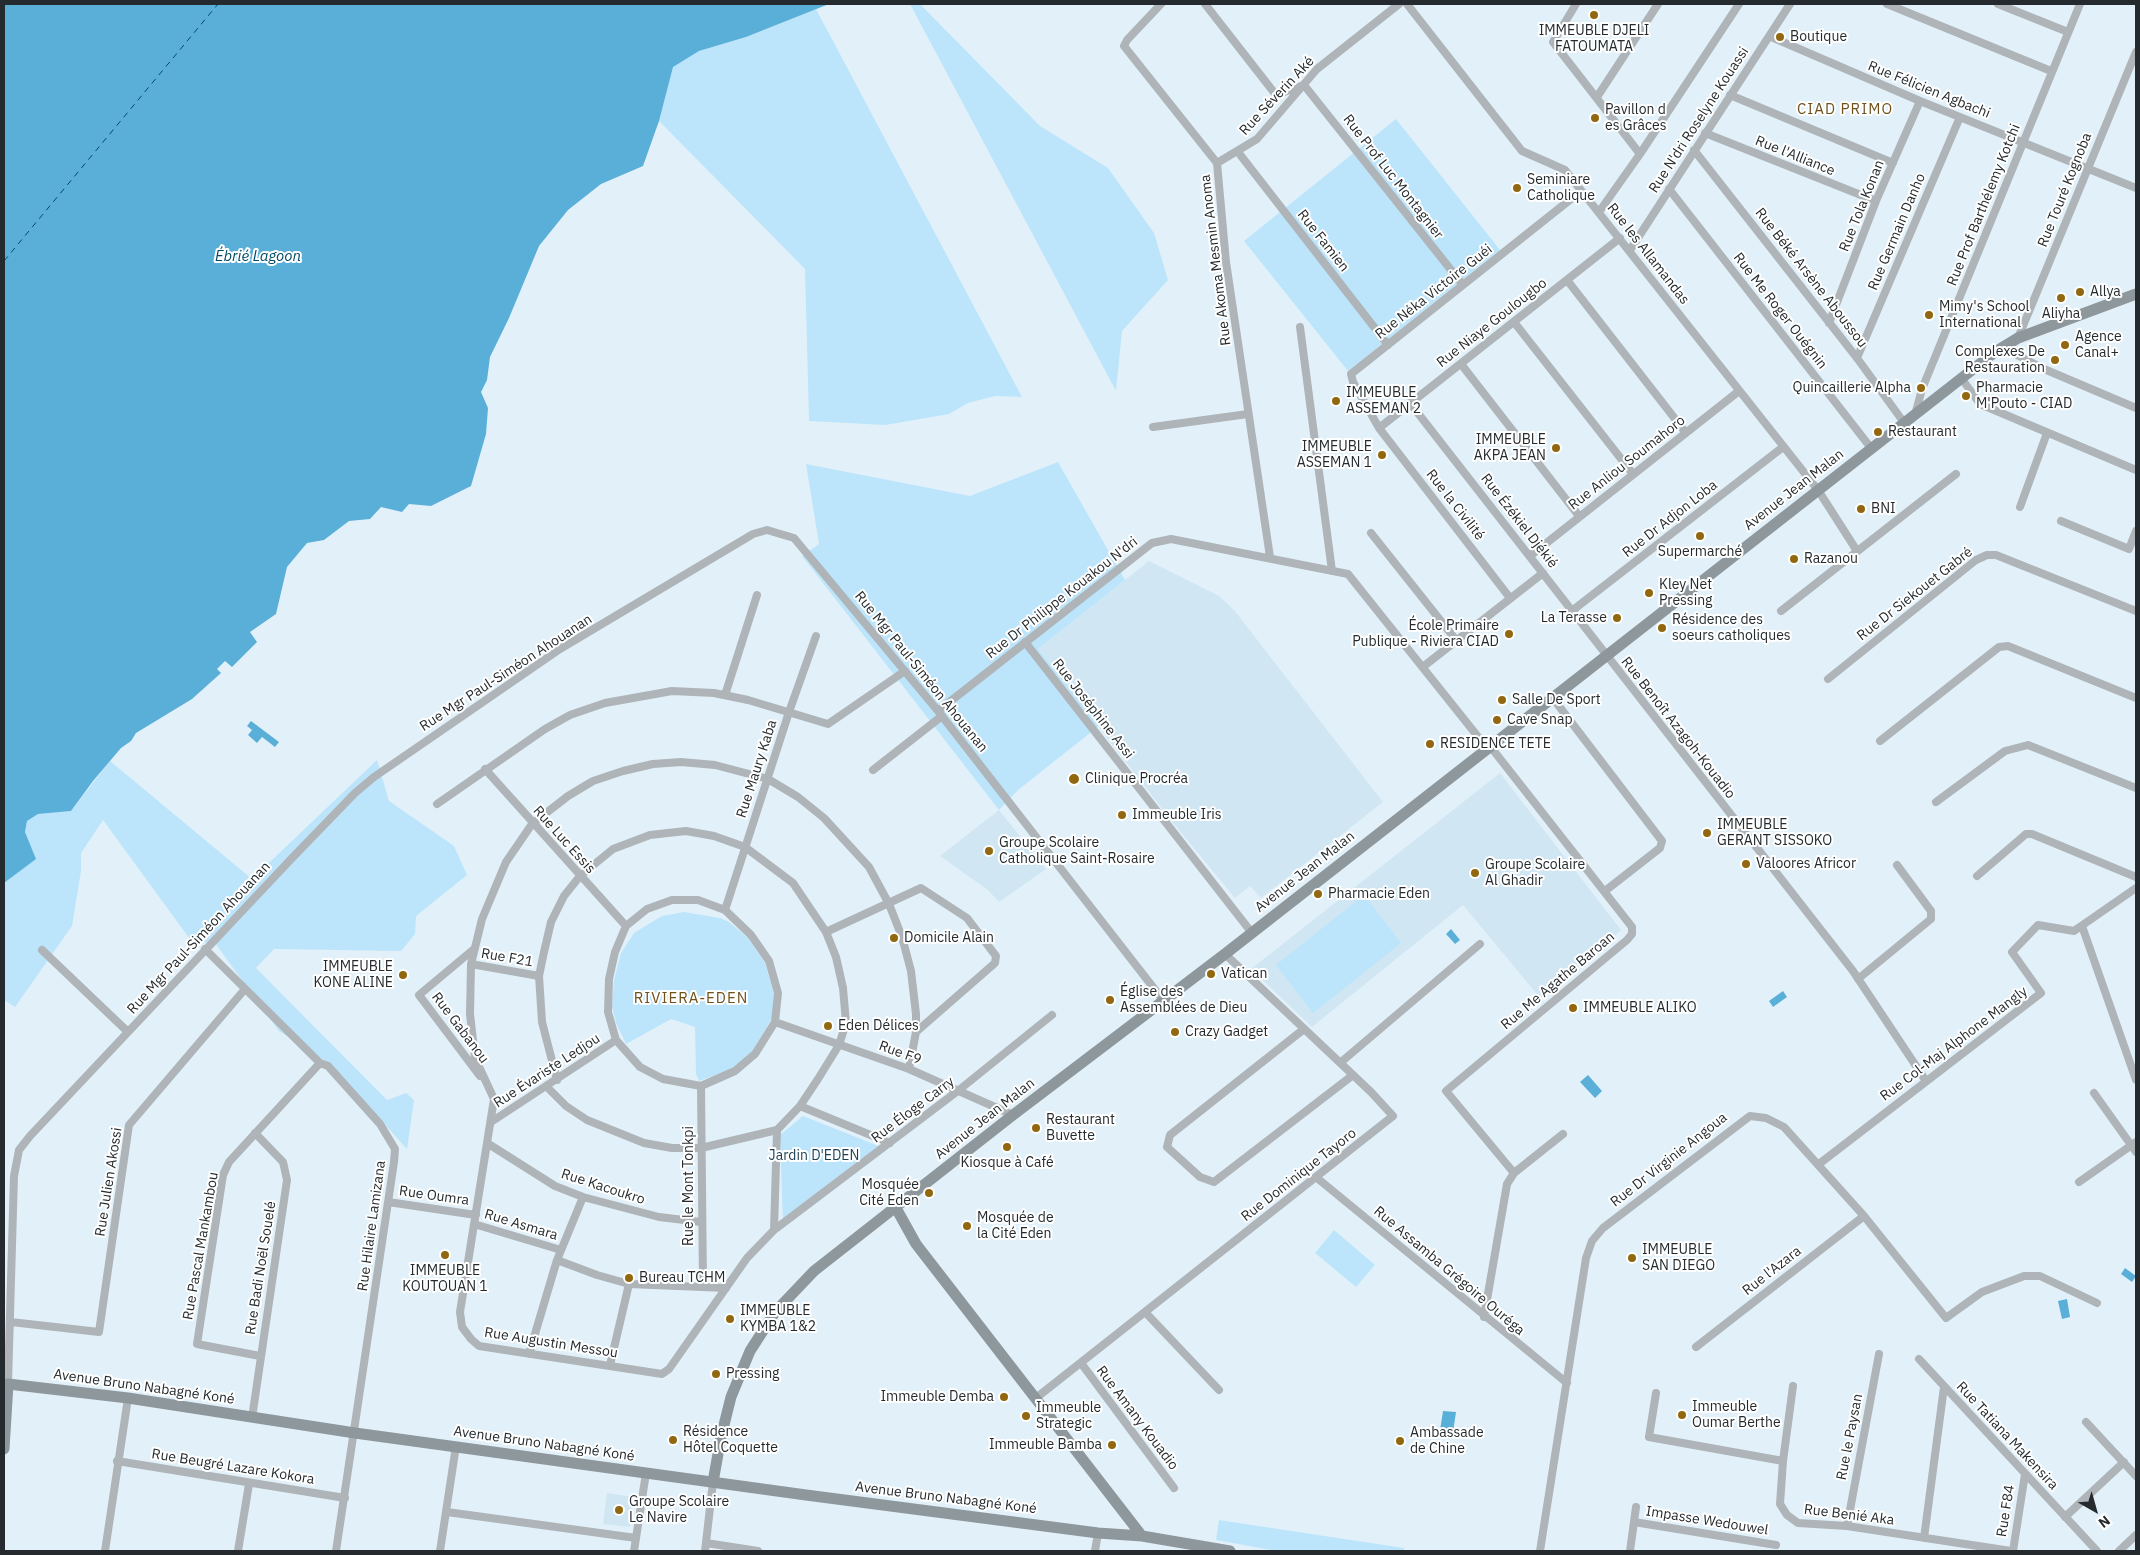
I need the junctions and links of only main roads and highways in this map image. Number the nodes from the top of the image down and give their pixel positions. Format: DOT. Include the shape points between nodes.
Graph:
graph roads {
  1 [pos="2136,294"];
  2 [pos="896,1208"];
  3 [pos="4,1449"];
  4 [pos="713,1482"];
  5 [pos="1142,1536"];
  6 [pos="1230,1551"];
  1 -- 2 [label="main road, Avenue Jean Malan" via="2002,347"];
  2 -- 4 [label="main road, Avenue Jean Malan" via="814,1271 761,1330 731,1397"];
  2 -- 5 [label="main road" via="916,1244"];
  3 -- 4 [label="main road, Avenue Bruno Nabagné Koné" via="8,1384 128,1398"];
  4 -- 5 [label="main road, Avenue Bruno Nabagné Koné" via="1098,1533"];
  5 -- 6 [label="main road"];
}
